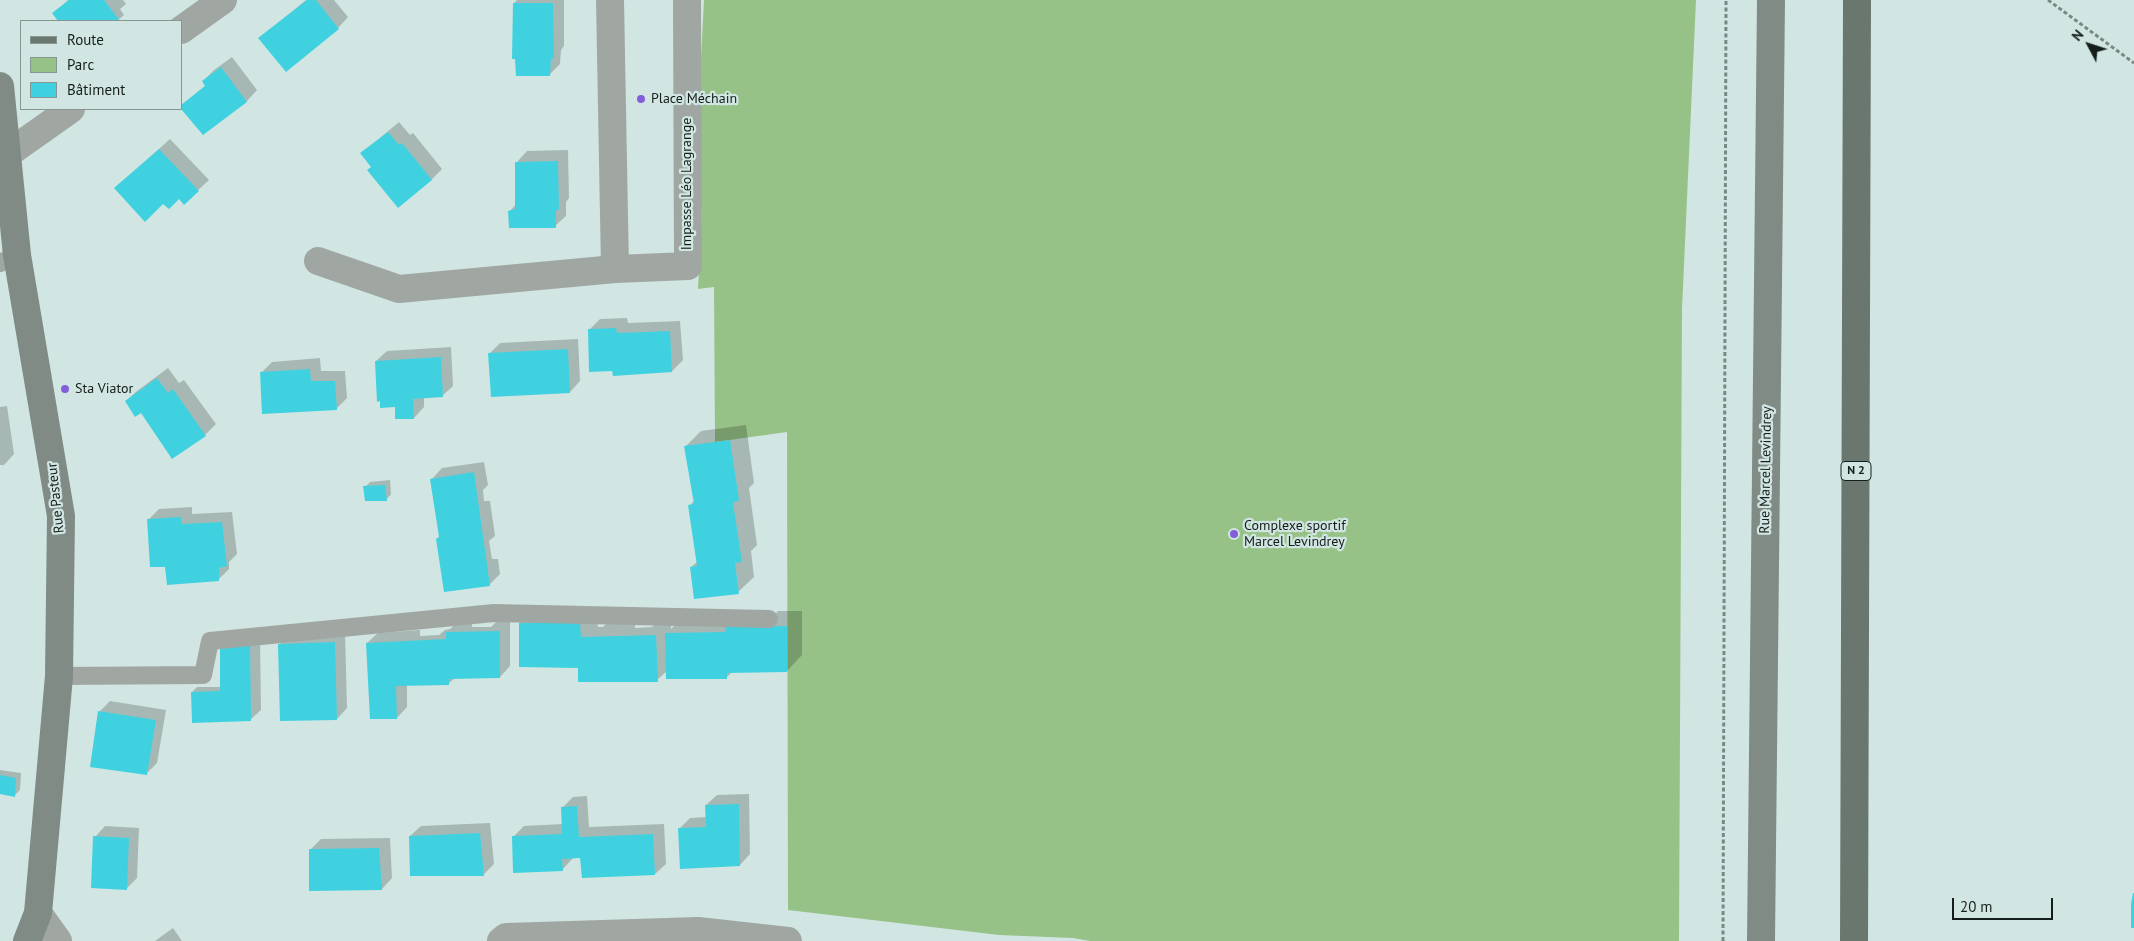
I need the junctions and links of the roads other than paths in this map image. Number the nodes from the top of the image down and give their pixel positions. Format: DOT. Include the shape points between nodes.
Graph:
graph roads {
  1 [pos="223,0"];
  2 [pos="610,0"];
  3 [pos="687,0"];
  4 [pos="1771,0"];
  5 [pos="1857,0"];
  6 [pos="182,29"];
  7 [pos="0,86"];
  8 [pos="70,110"];
  9 [pos="6,155"];
  10 [pos="9,259"];
  11 [pos="318,261"];
  12 [pos="615,269"];
  13 [pos="768,619"];
  14 [pos="59,676"];
  15 [pos="38,913"];
  16 [pos="27,941"];
  17 [pos="58,941"];
  18 [pos="501,941"];
  19 [pos="788,941"];
  20 [pos="1761,941"];
  21 [pos="1854,941"];
  1 -- 6 [label="street"];
  2 -- 12 [label="street"];
  3 -- 12 [label="street, Impasse Léo Lagrange" via="688,266"];
  4 -- 20 [label="street, Rue Marcel Levindrey"];
  5 -- 21 [label="main road, N 2"];
  7 -- 9 [label="street, Rue Pasteur"];
  8 -- 9 [label="street"];
  9 -- 10 [label="street, Rue Pasteur"];
  10 -- 14 [label="street, Rue Pasteur" via="61,516"];
  11 -- 12 [label="street, Impasse Léo Lagrange" via="398,289"];
  13 -- 14 [label="lane" via="494,614 210,641 203,675"];
  14 -- 15 [label="street, Rue Pasteur"];
  15 -- 16 [label="street, Rue Pasteur"];
  15 -- 17 [label="street"];
  18 -- 19 [label="street" via="506,937 698,931"];
}
